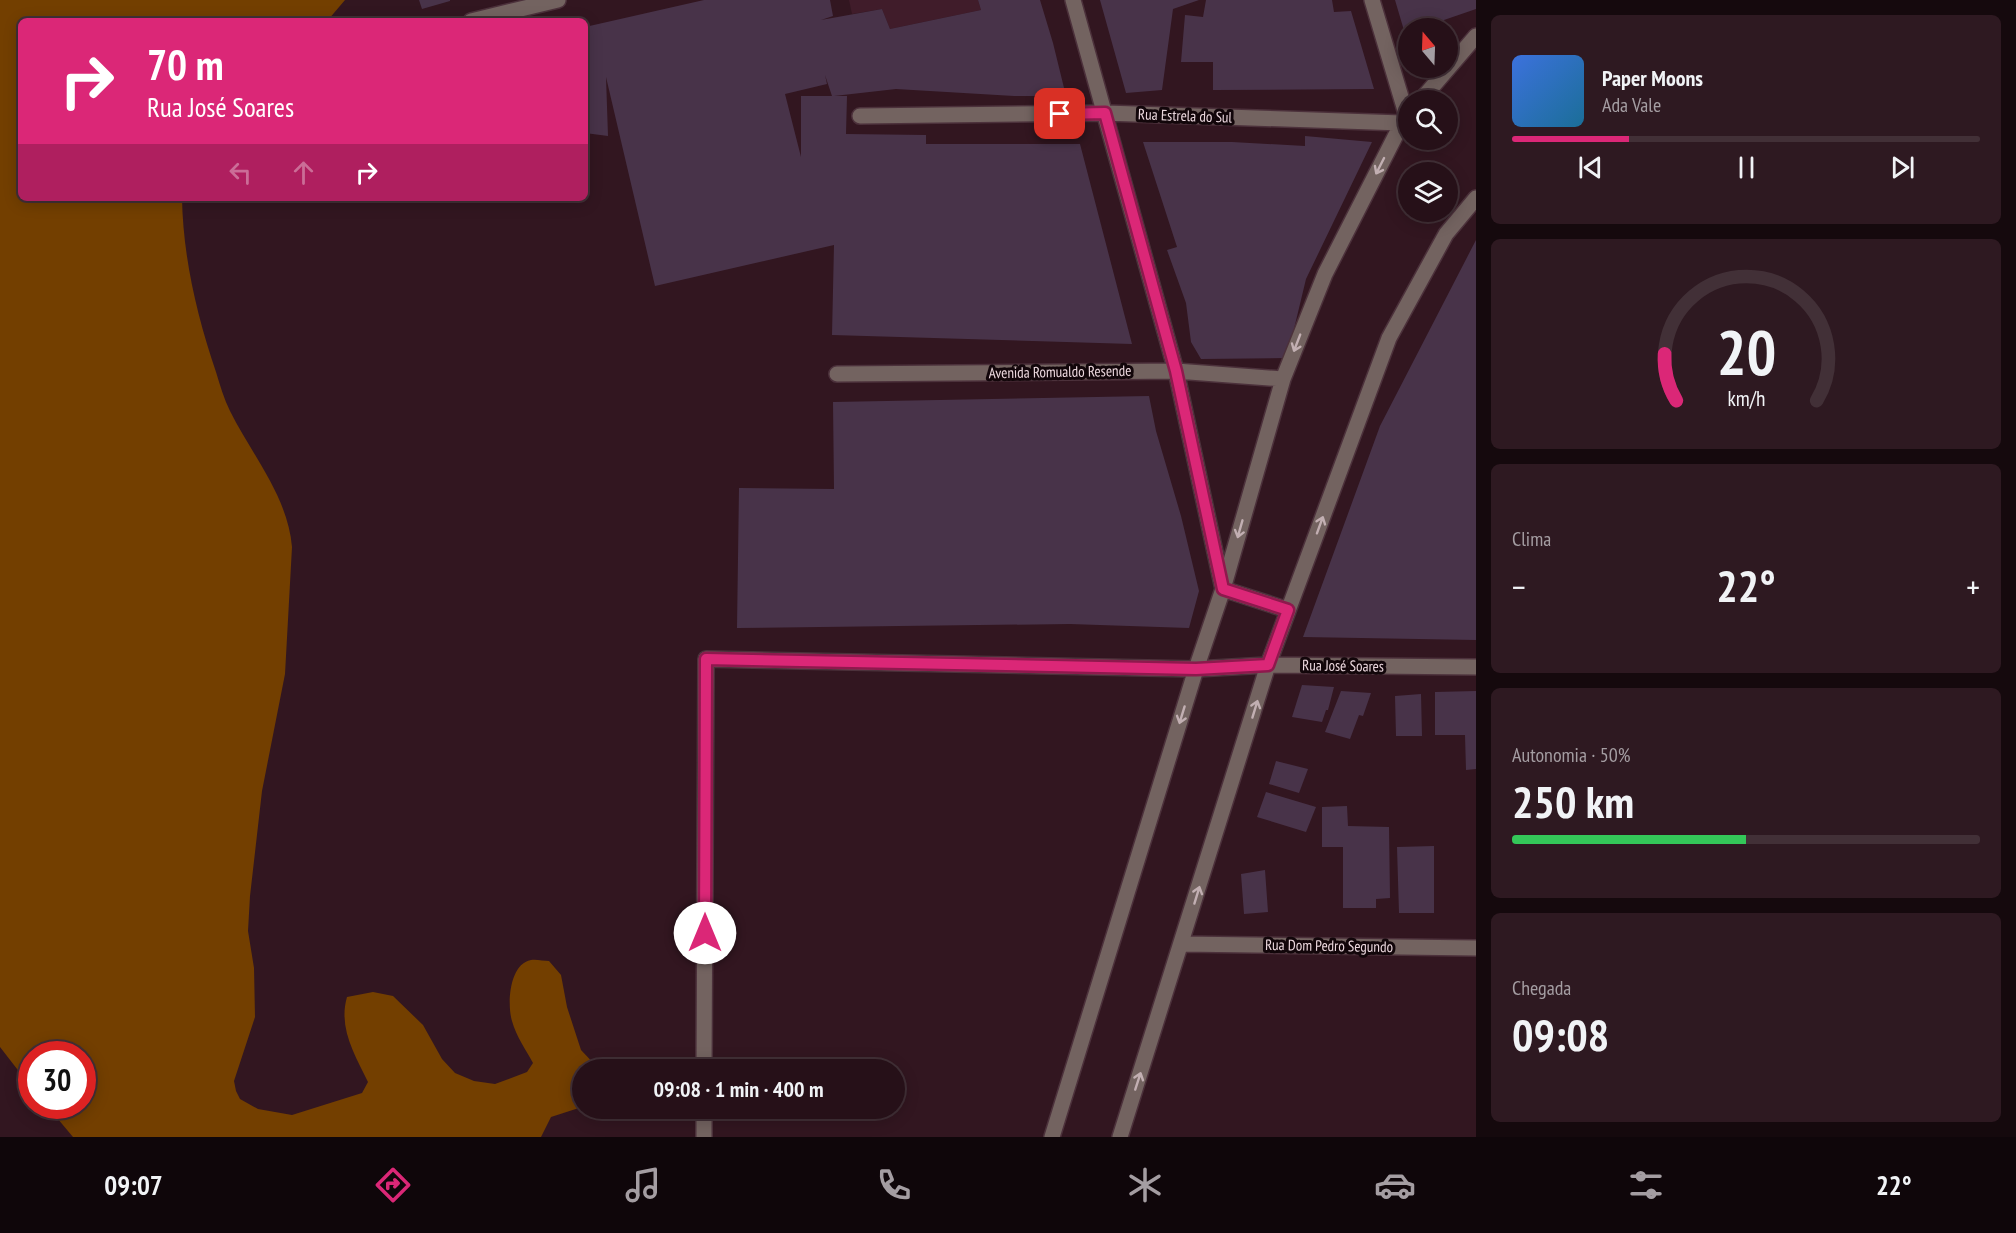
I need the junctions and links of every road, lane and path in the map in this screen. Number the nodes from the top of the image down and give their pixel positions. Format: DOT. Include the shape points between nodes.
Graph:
graph roads {
  1 [pos="558,0"];
  2 [pos="1073,0"];
  3 [pos="1372,0"];
  4 [pos="483,18"];
  5 [pos="1476,36"];
  6 [pos="1430,90"];
  7 [pos="1398,91"];
  8 [pos="1105,113"];
  9 [pos="860,116"];
  10 [pos="1398,119"];
  11 [pos="1398,134"];
  12 [pos="1476,198"];
  13 [pos="1176,371"];
  14 [pos="837,374"];
  15 [pos="1283,379"];
  16 [pos="1223,589"];
  17 [pos="1288,610"];
  18 [pos="1268,665"];
  19 [pos="1476,667"];
  20 [pos="1196,669"];
  21 [pos="1182,944"];
  22 [pos="1476,948"];
  23 [pos="704,1059"];
  24 [pos="704,1119"];
  25 [pos="704,1137"];
  26 [pos="1052,1137"];
  27 [pos="1120,1137"];
  1 -- 4 [label="street"];
  2 -- 8 [label="street"];
  3 -- 7 [label="street"];
  5 -- 6 [label="street"];
  8 -- 9 [label="street, Rua Estrela do Sul"];
  8 -- 10 [label="street, Rua Estrela do Sul"];
  8 -- 13 [label="street"];
  11 -- 15 [label="street, one-way" via="1324,274"];
  17 -- 12 [label="street, one-way" via="1389,338 1446,234"];
  13 -- 14 [label="street, Avenida Romualdo Resende"];
  13 -- 15 [label="street, Avenida Romualdo Resende"];
  13 -- 16 [label="street"];
  15 -- 16 [label="street, one-way"];
  16 -- 17 [label="street"];
  16 -- 20 [label="street"];
  17 -- 18 [label="street"];
  18 -- 19 [label="street, Rua José Soares"];
  18 -- 20 [label="street, Rua José Soares"];
  21 -- 18 [label="street, one-way"];
  20 -- 23 [label="street, Rua José Soares" via="706,659"];
  20 -- 26 [label="street, one-way"];
  21 -- 22 [label="street, Rua Dom Pedro Segundo"];
  27 -- 21 [label="street, one-way"];
  24 -- 25 [label="street"];
}
